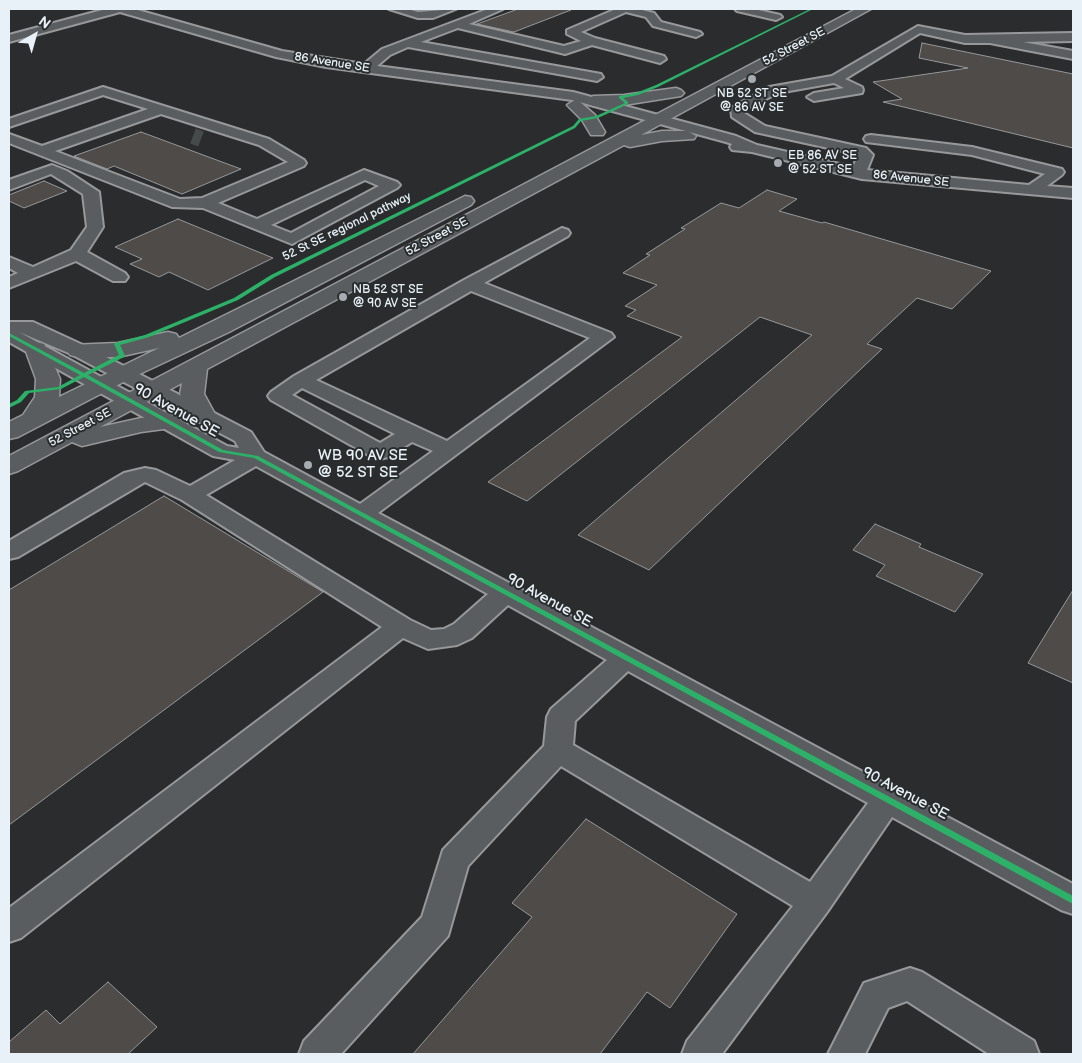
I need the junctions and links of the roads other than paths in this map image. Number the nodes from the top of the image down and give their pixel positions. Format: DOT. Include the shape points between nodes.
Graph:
graph roads {
  1 [pos="117,9"];
  2 [pos="123,9"];
  3 [pos="395,9"];
  4 [pos="450,9"];
  5 [pos="497,9"];
  6 [pos="626,9"];
  7 [pos="741,9"];
  8 [pos="865,9"];
  9 [pos="822,14"];
  10 [pos="776,17"];
  11 [pos="456,24"];
  12 [pos="696,34"];
  13 [pos="1073,37"];
  14 [pos="9,39"];
  15 [pos="990,39"];
  16 [pos="591,41"];
  17 [pos="407,43"];
  18 [pos="1073,55"];
  19 [pos="660,59"];
  20 [pos="366,68"];
  21 [pos="597,77"];
  22 [pos="836,79"];
  23 [pos="684,93"];
  24 [pos="545,94"];
  25 [pos="593,101"];
  26 [pos="783,101"];
  27 [pos="575,106"];
  28 [pos="162,109"];
  29 [pos="196,119"];
  30 [pos="642,119"];
  31 [pos="9,123"];
  32 [pos="181,131"];
  33 [pos="707,132"];
  34 [pos="688,136"];
  35 [pos="9,138"];
  36 [pos="871,139"];
  37 [pos="210,140"];
  38 [pos="600,140"];
  39 [pos="264,142"];
  40 [pos="752,148"];
  41 [pos="43,150"];
  42 [pos="1073,162"];
  43 [pos="52,169"];
  44 [pos="9,170"];
  45 [pos="1058,172"];
  46 [pos="858,173"];
  47 [pos="9,185"];
  48 [pos="1032,190"];
  49 [pos="1073,193"];
  50 [pos="205,204"];
  51 [pos="257,225"];
  52 [pos="562,233"];
  53 [pos="77,254"];
  54 [pos="9,262"];
  55 [pos="32,273"];
  56 [pos="120,277"];
  57 [pos="9,283"];
  58 [pos="470,284"];
  59 [pos="9,325"];
  60 [pos="221,327"];
  61 [pos="9,334"];
  62 [pos="36,349"];
  63 [pos="78,350"];
  64 [pos="196,366"];
  65 [pos="113,378"];
  66 [pos="301,380"];
  67 [pos="142,395"];
  68 [pos="204,416"];
  69 [pos="32,420"];
  70 [pos="170,422"];
  71 [pos="9,432"];
  72 [pos="411,434"];
  73 [pos="448,450"];
  74 [pos="37,451"];
  75 [pos="256,457"];
  76 [pos="9,466"];
  77 [pos="190,495"];
  78 [pos="361,514"];
  79 [pos="9,551"];
  80 [pos="506,592"];
  81 [pos="401,626"];
  82 [pos="626,658"];
  83 [pos="558,750"];
  84 [pos="888,799"];
  85 [pos="1073,900"];
  86 [pos="815,902"];
  87 [pos="9,927"];
  88 [pos="317,1054"];
  89 [pos="700,1054"];
  90 [pos="846,1054"];
  91 [pos="1021,1054"];
  1 -- 14 [label="street"];
  2 -- 20 [label="street, 86 Avenue SE" via="280,54"];
  3 -- 4 [label="street" via="433,15"];
  5 -- 11 [label="street"];
  6 -- 12 [label="street" via="650,15 657,24"];
  6 -- 16 [label="street" via="571,32"];
  7 -- 10 [label="street"];
  8 -- 23 [label="main road, 52 Street SE"];
  9 -- 23 [label="main road, 52 Street SE"];
  11 -- 16 [label="street" via="565,50"];
  11 -- 17 [label="street"];
  13 -- 15 [label="street"];
  15 -- 18 [label="street"];
  15 -- 22 [label="street" via="965,39 918,29"];
  16 -- 19 [label="street"];
  17 -- 20 [label="street" via="386,52"];
  17 -- 21 [label="street"];
  20 -- 24 [label="street, 86 Avenue SE"];
  22 -- 26 [label="street" via="857,90"];
  22 -- 46 [label="street" via="774,90 738,108 737,114 760,128 861,151 866,156"];
  23 -- 25 [label="main road"];
  23 -- 30 [label="main road, 52 Street SE"];
  23 -- 30 [label="main road, 52 Street SE"];
  23 -- 33 [label="main road" via="691,119"];
  24 -- 25 [label="street, 86 Avenue SE"];
  24 -- 27 [label="street, 86 Avenue SE"];
  25 -- 30 [label="street, 86 Avenue SE"];
  27 -- 30 [label="street, 86 Avenue SE"];
  27 -- 38 [label="main road" via="589,118"];
  28 -- 29 [label="street"];
  28 -- 31 [label="street" via="103,91"];
  28 -- 41 [label="street"];
  29 -- 32 [label="street"];
  29 -- 39 [label="street"];
  30 -- 33 [label="street, 86 Avenue SE"];
  30 -- 34 [label="street, 86 Avenue SE"];
  30 -- 38 [label="main road, 52 Street SE"];
  30 -- 38 [label="main road, 52 Street SE"];
  33 -- 40 [label="street, 86 Avenue SE"];
  34 -- 38 [label="main road"];
  34 -- 40 [label="street, 86 Avenue SE"];
  35 -- 41 [label="street"];
  36 -- 45 [label="street" via="972,151"];
  37 -- 39 [label="street"];
  38 -- 60 [label="main road, 52 Street SE"];
  38 -- 64 [label="main road, 52 Street SE"];
  39 -- 50 [label="street" via="300,163"];
  40 -- 46 [label="street, 86 Avenue SE"];
  41 -- 50 [label="street" via="178,204"];
  42 -- 45 [label="street"];
  43 -- 44 [label="street" via="42,166"];
  43 -- 47 [label="street"];
  43 -- 53 [label="street" via="91,192 95,227"];
  45 -- 48 [label="street"];
  46 -- 48 [label="street, 86 Avenue SE"];
  48 -- 49 [label="street, 86 Avenue SE"];
  50 -- 51 [label="street"];
  51 -- 51 [label="street" via="292,239 392,185 364,175"];
  52 -- 58 [label="street"];
  53 -- 55 [label="street"];
  53 -- 56 [label="street"];
  54 -- 55 [label="street"];
  55 -- 57 [label="street"];
  58 -- 66 [label="street"];
  58 -- 73 [label="street" via="604,337"];
  59 -- 63 [label="street, 90 Avenue SE" via="26,326"];
  60 -- 63 [label="main road" via="118,350"];
  60 -- 65 [label="main road, 52 Street SE"];
  61 -- 62 [label="street, 90 Avenue SE"];
  62 -- 65 [label="street, 90 Avenue SE"];
  62 -- 69 [label="main road" via="48,384 47,397"];
  63 -- 65 [label="street, 90 Avenue SE"];
  64 -- 67 [label="main road, 52 Street SE"];
  64 -- 68 [label="main road" via="192,394"];
  65 -- 67 [label="street, 90 Avenue SE"];
  65 -- 69 [label="main road, 52 Street SE"];
  66 -- 72 [label="street"];
  66 -- 72 [label="street" via="278,396 380,452"];
  67 -- 68 [label="street, 90 Avenue SE"];
  67 -- 70 [label="street, 90 Avenue SE"];
  67 -- 74 [label="main road, 52 Street SE"];
  68 -- 75 [label="street, 90 Avenue SE" via="243,437"];
  69 -- 71 [label="main road, 52 Street SE"];
  70 -- 74 [label="main road" via="141,424"];
  70 -- 75 [label="street, 90 Avenue SE" via="221,451"];
  72 -- 73 [label="street"];
  73 -- 78 [label="street"];
  74 -- 76 [label="main road, 52 Street SE"];
  75 -- 77 [label="street"];
  75 -- 78 [label="street, 90 Avenue SE"];
  77 -- 79 [label="street" via="156,477 132,478"];
  77 -- 81 [label="street"];
  78 -- 80 [label="street, 90 Avenue SE"];
  80 -- 81 [label="street" via="463,631 448,638 428,640"];
  80 -- 82 [label="street, 90 Avenue SE"];
  81 -- 87 [label="street"];
  82 -- 83 [label="street" via="561,717"];
  82 -- 84 [label="street, 90 Avenue SE"];
  83 -- 86 [label="street"];
  83 -- 88 [label="street" via="454,860 436,925"];
  84 -- 85 [label="street, 90 Avenue SE"];
  84 -- 86 [label="street"];
  86 -- 89 [label="street"];
  90 -- 91 [label="street" via="876,995 910,984"];
}
